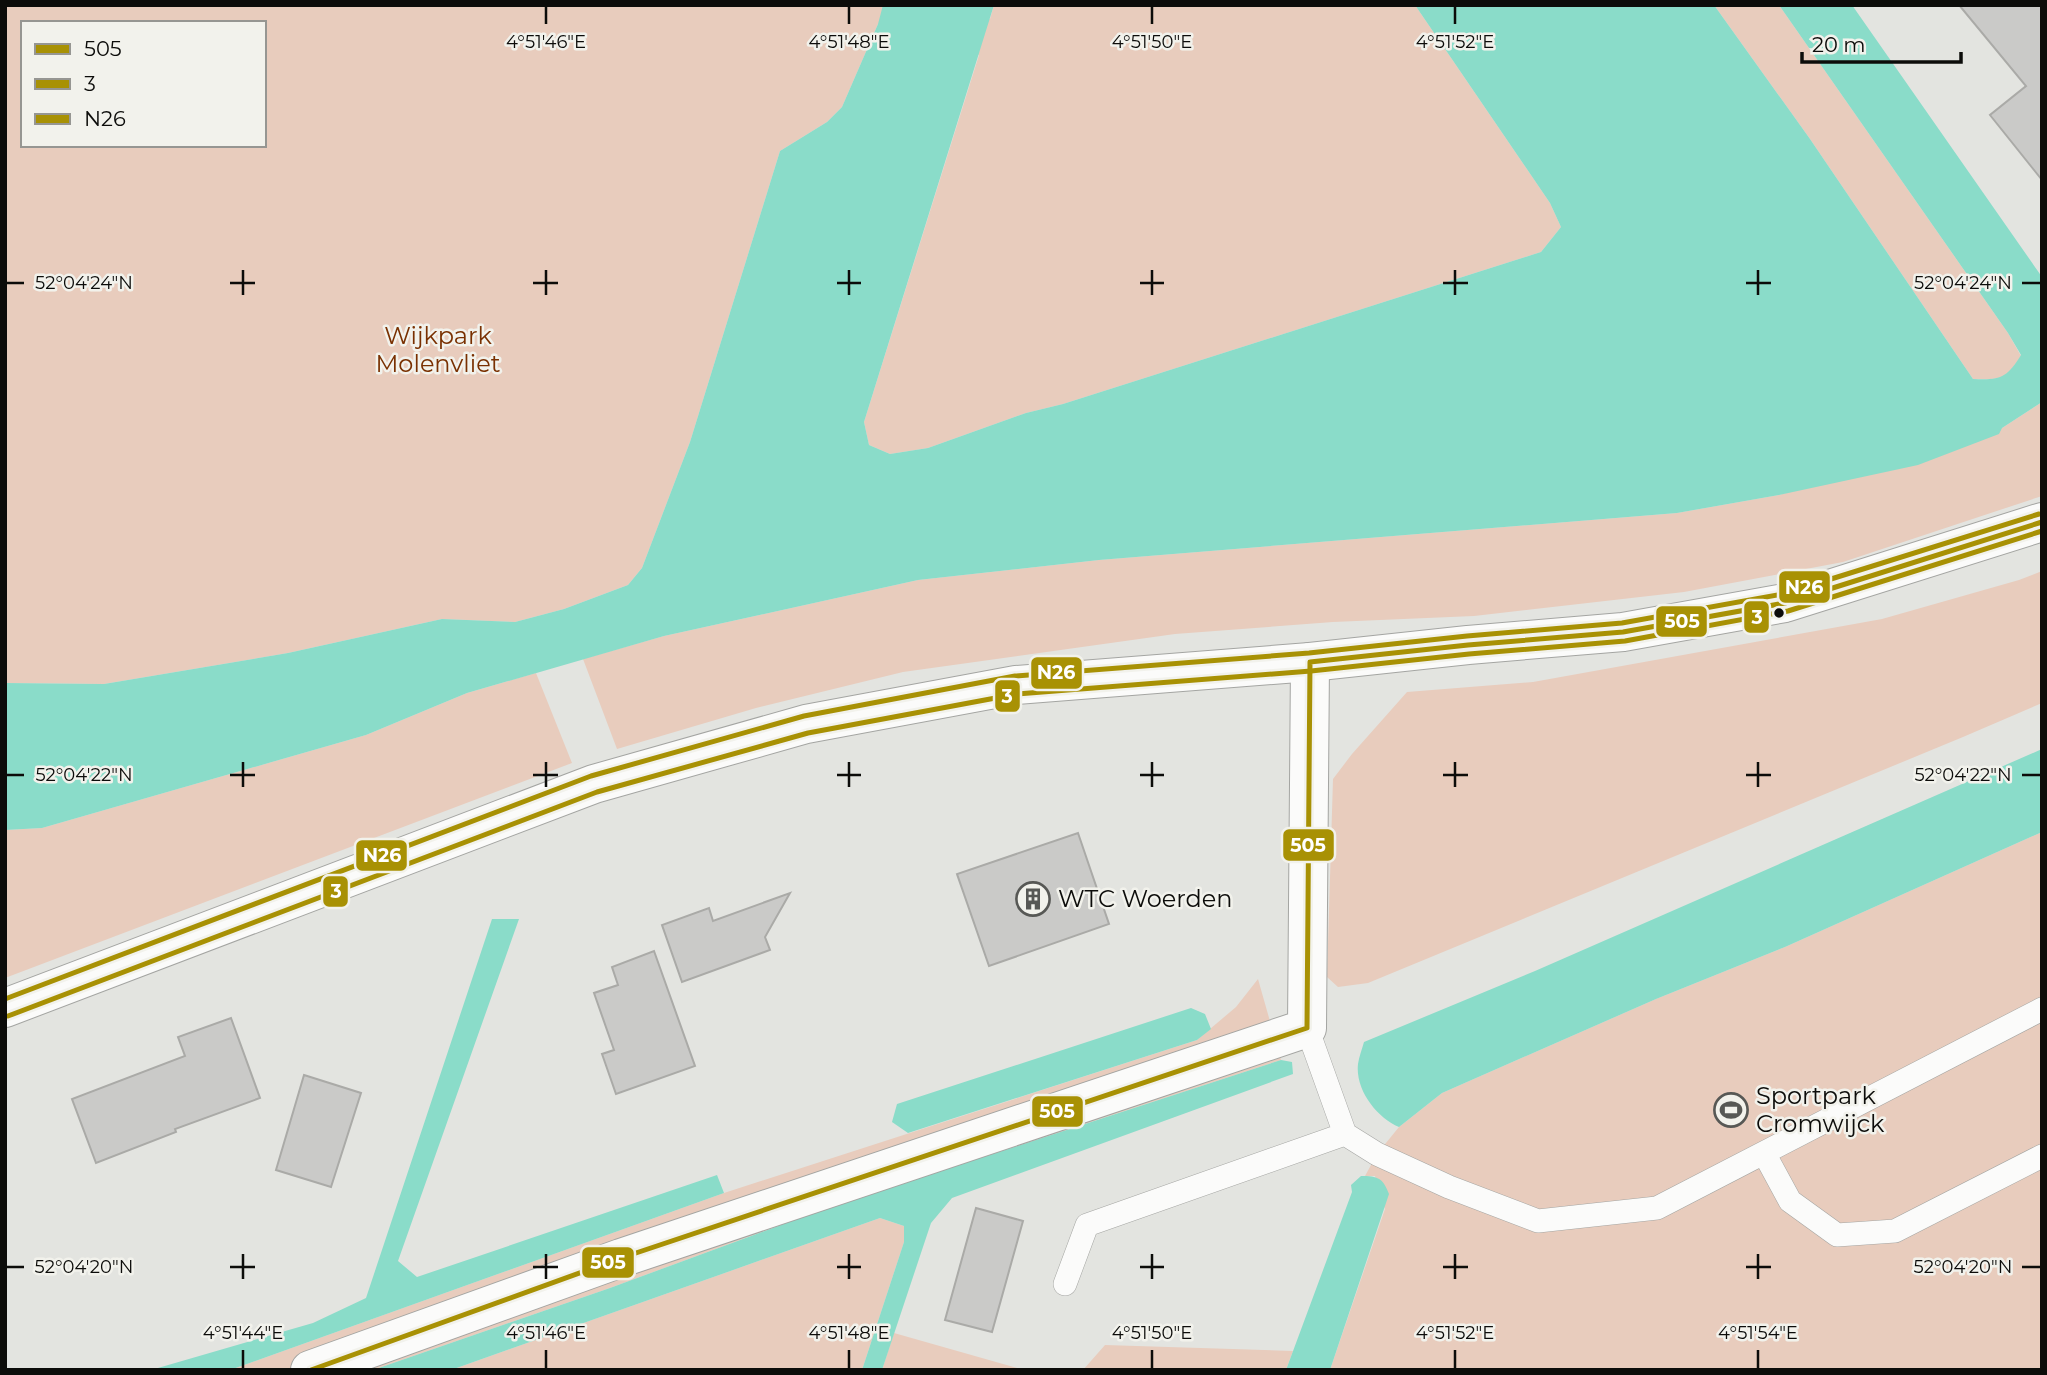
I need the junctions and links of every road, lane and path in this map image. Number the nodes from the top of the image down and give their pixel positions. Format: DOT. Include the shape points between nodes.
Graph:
graph roads {
  1 [pos="2042,523"];
  2 [pos="1310,662"];
  3 [pos="5,1007"];
  4 [pos="2042,1009"];
  5 [pos="1307,1028"];
  6 [pos="1345,1134"];
  7 [pos="1765,1153"];
  8 [pos="2042,1156"];
  9 [pos="1065,1284"];
  10 [pos="310,1370"];
  1 -- 2 [label="street" via="1785,603 1623,632"];
  2 -- 3 [label="street" via="1016,685 806,724 594,784"];
  2 -- 5 [label="street"];
  4 -- 7 [label="lane"];
  5 -- 6 [label="lane"];
  5 -- 10 [label="street" via="621,1258"];
  6 -- 7 [label="lane" via="1449,1187 1538,1221 1657,1208"];
  6 -- 9 [label="lane" via="1087,1225"];
  7 -- 8 [label="lane" via="1790,1201 1837,1235 1895,1231"];
}
